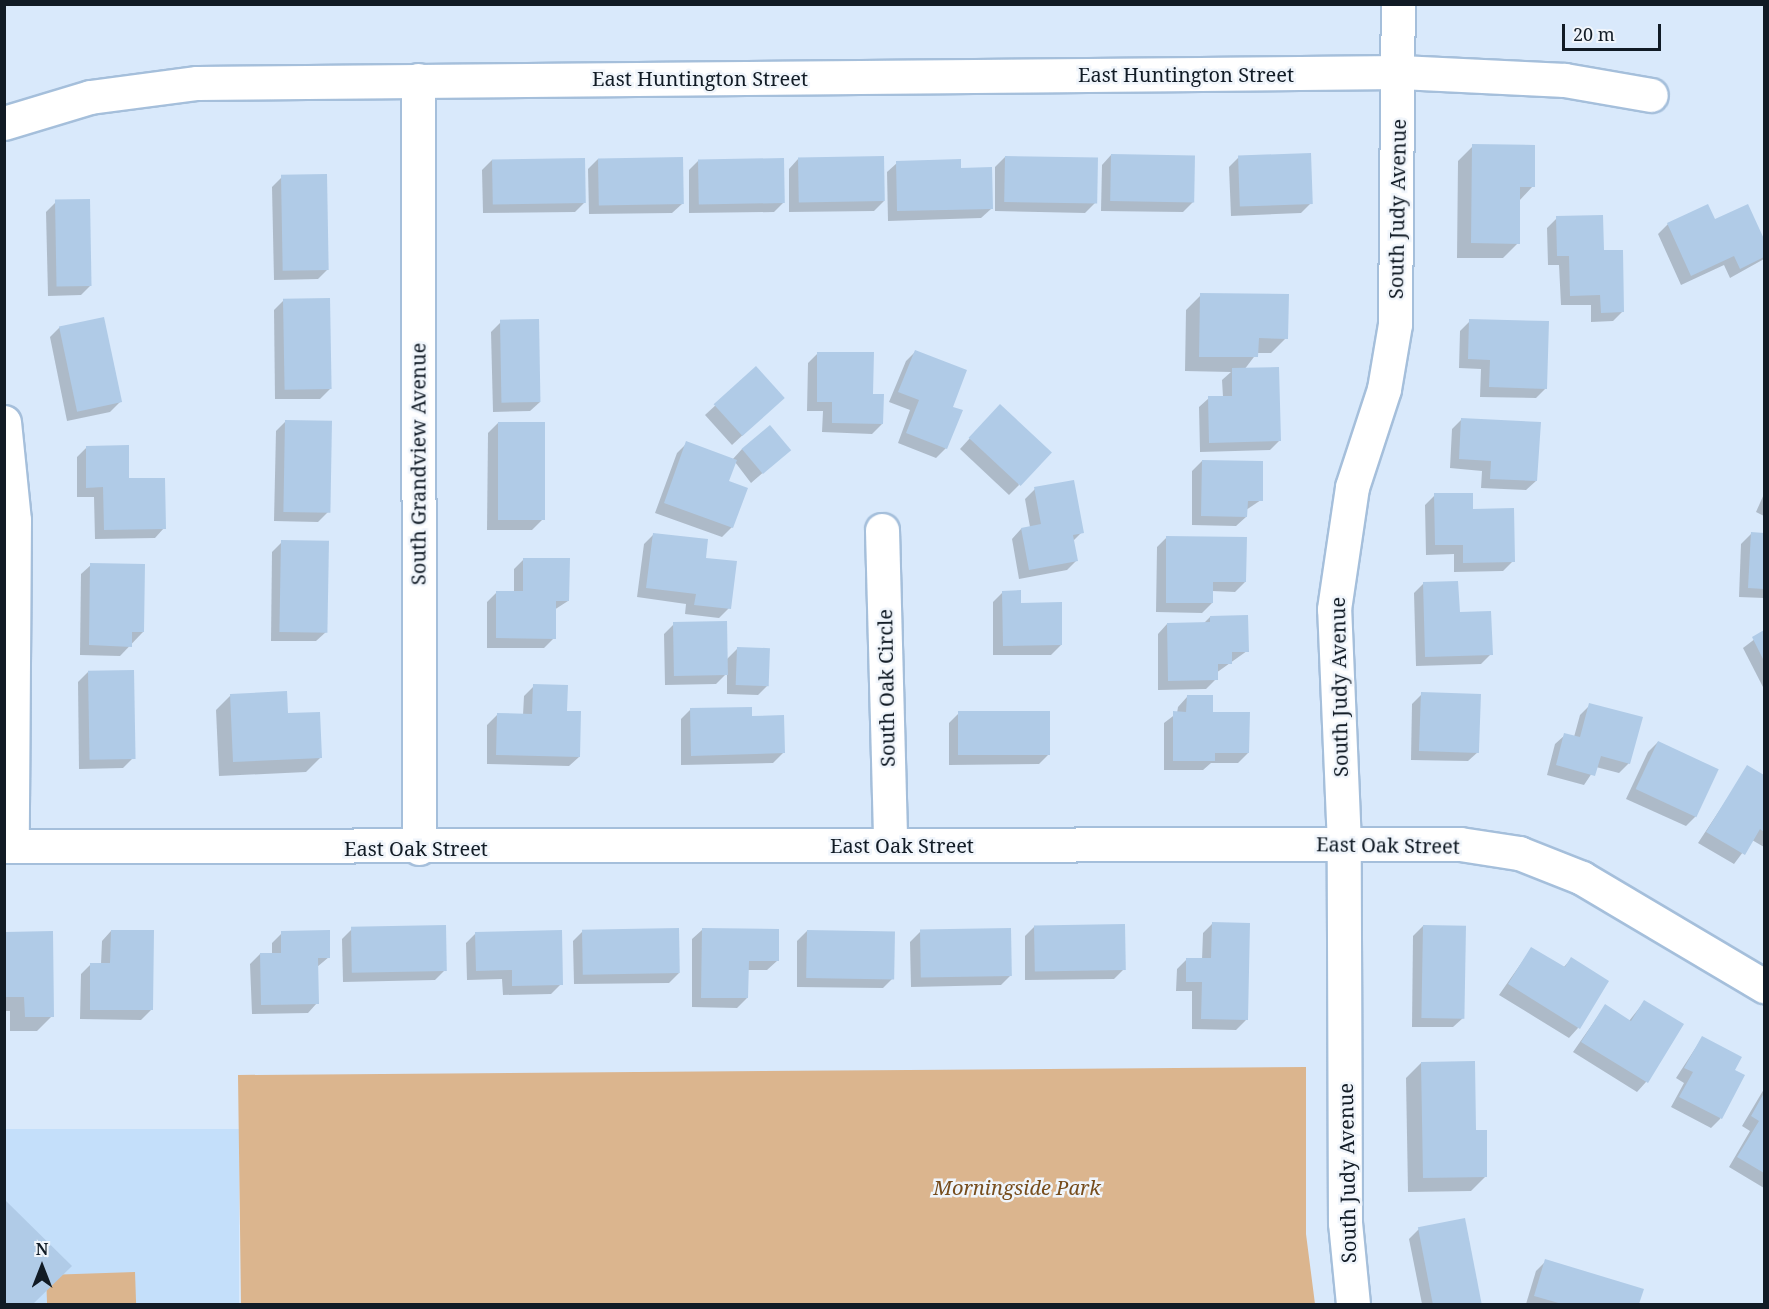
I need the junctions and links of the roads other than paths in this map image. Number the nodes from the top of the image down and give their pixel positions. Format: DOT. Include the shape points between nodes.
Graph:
graph roads {
  1 [pos="1398,4"];
  2 [pos="1400,72"];
  3 [pos="418,80"];
  4 [pos="1651,95"];
  5 [pos="4,123"];
  6 [pos="4,423"];
  7 [pos="882,530"];
  8 [pos="890,844"];
  9 [pos="1344,844"];
  10 [pos="8,846"];
  11 [pos="419,848"];
  12 [pos="1764,986"];
  13 [pos="1353,1305"];
  1 -- 2 [label="street, South Judy Avenue"];
  2 -- 3 [label="street, East Huntington Street"];
  2 -- 4 [label="street, East Huntington Street" via="1565,80"];
  2 -- 9 [label="street, South Judy Avenue" via="1395,324 1384,389 1352,487 1334,609"];
  3 -- 5 [label="street, East Huntington Street" via="197,82 90,98"];
  3 -- 11 [label="street, South Grandview Avenue"];
  6 -- 10 [label="street" via="14,520"];
  7 -- 8 [label="street, South Oak Circle"];
  8 -- 9 [label="street, East Oak Street"];
  8 -- 11 [label="street, East Oak Street"];
  9 -- 12 [label="street, East Oak Street" via="1460,844 1519,853 1582,878"];
  9 -- 13 [label="street, South Judy Avenue" via="1345,1223"];
  10 -- 11 [label="street, East Oak Street"];
}
